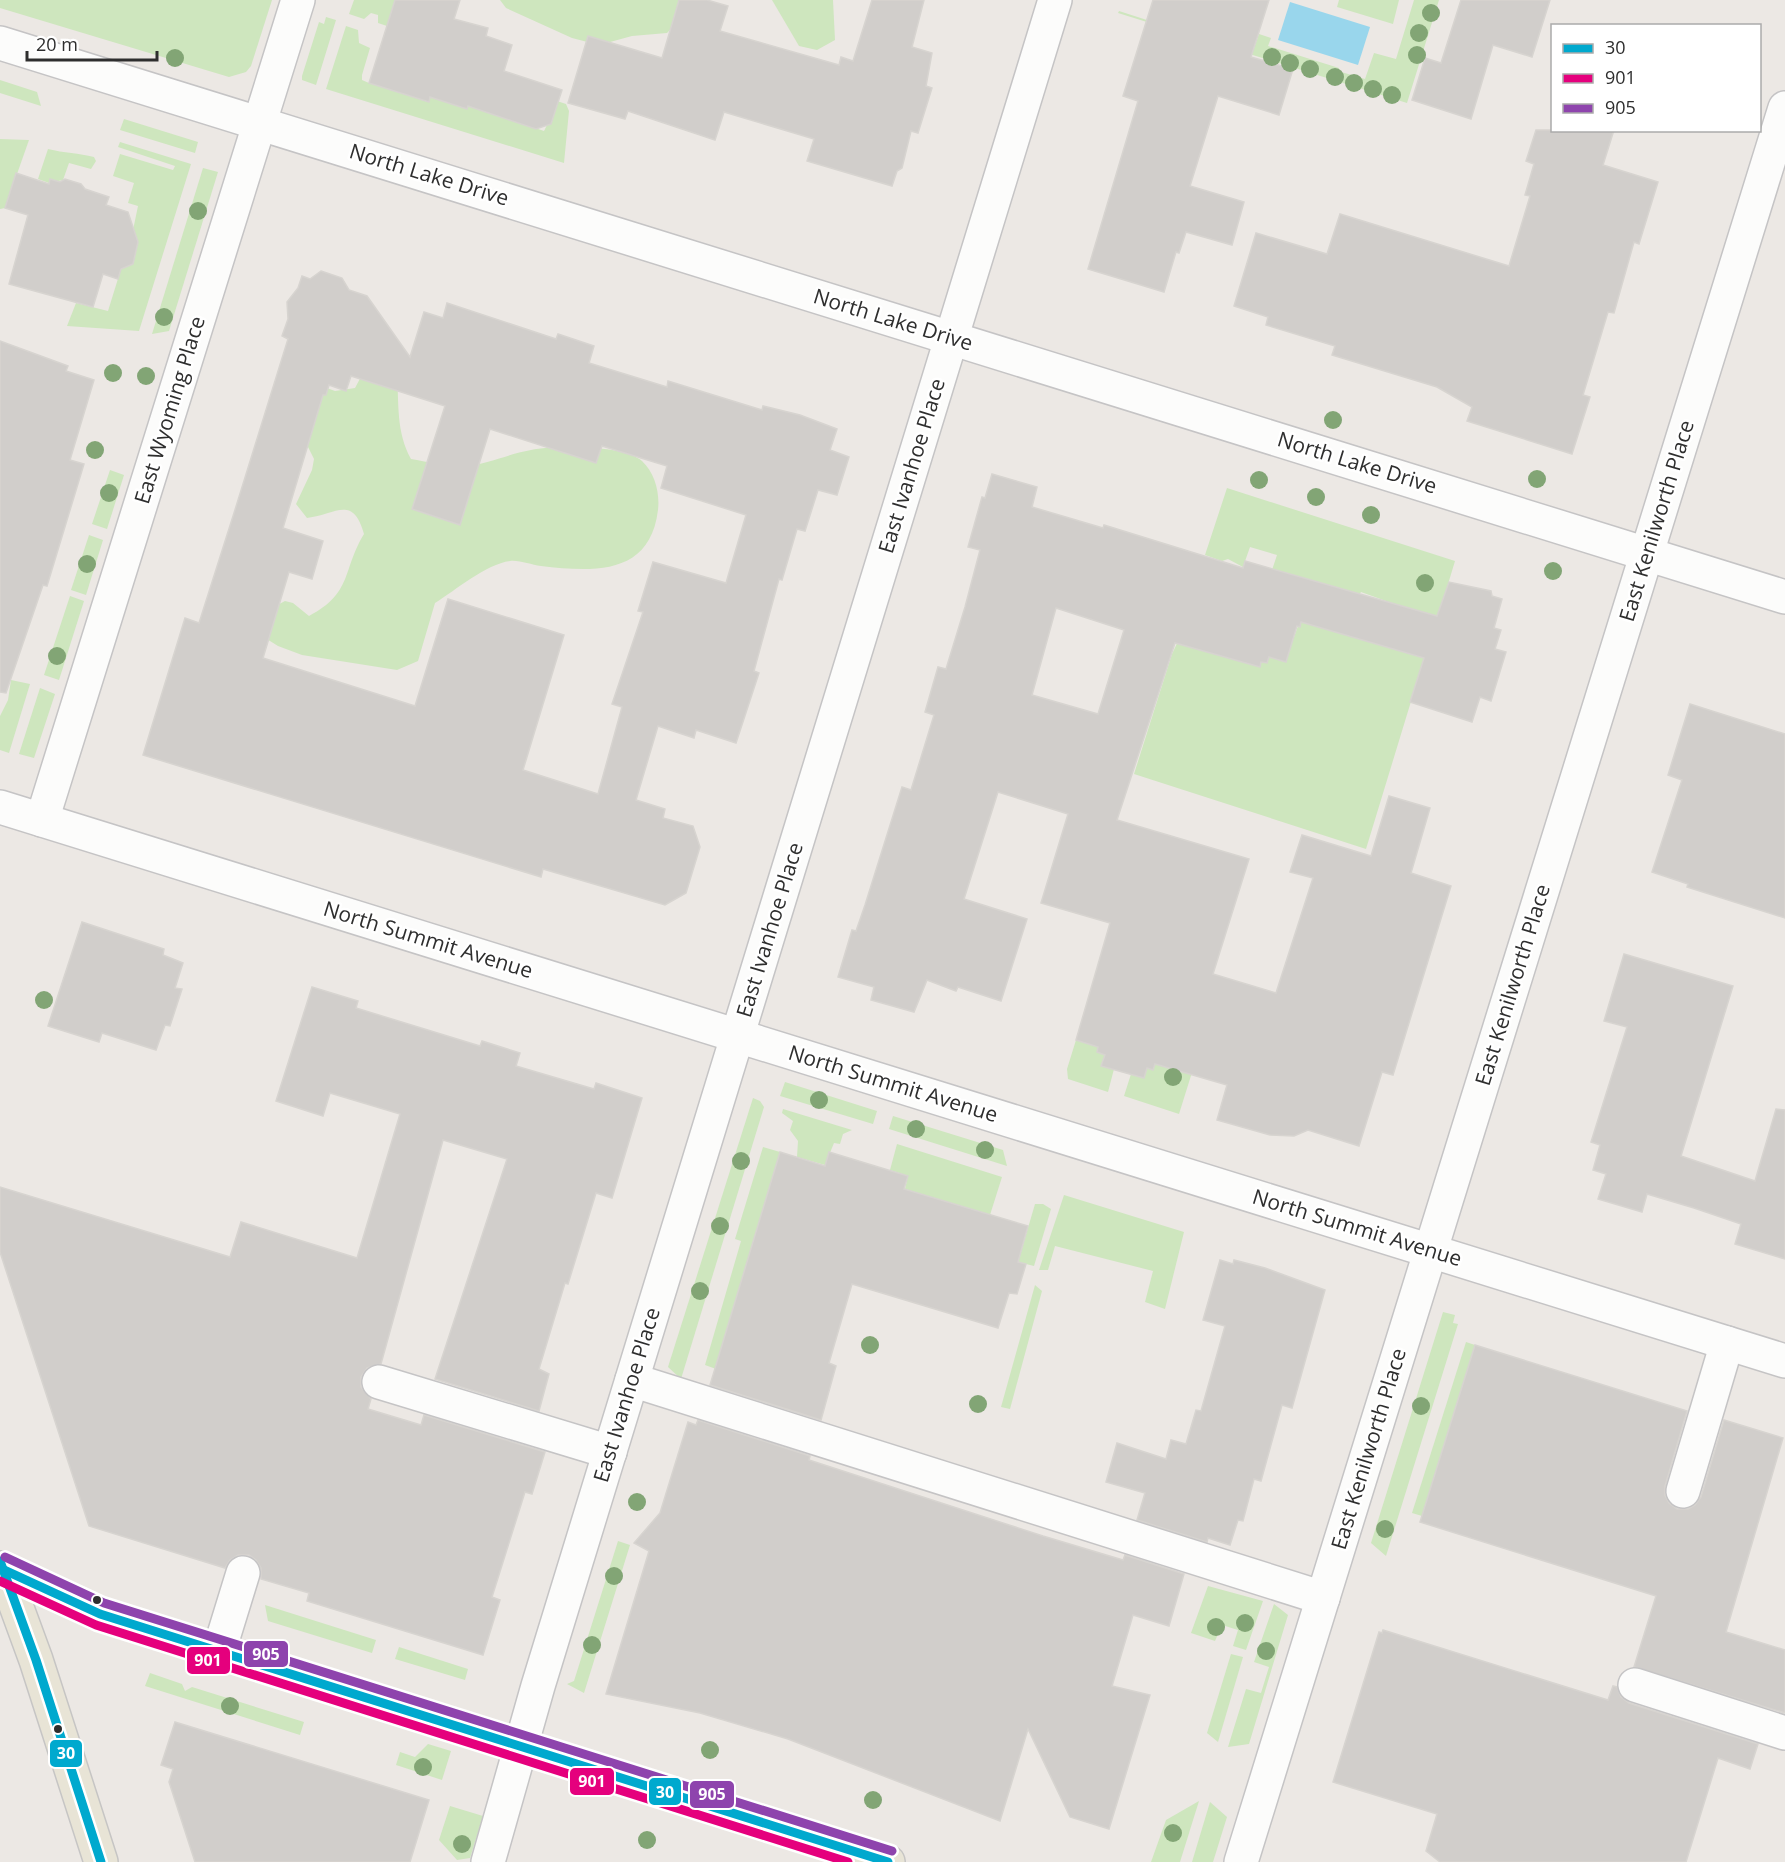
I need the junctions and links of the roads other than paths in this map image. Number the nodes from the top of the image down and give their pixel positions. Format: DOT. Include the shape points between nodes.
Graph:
graph roads {
  1 [pos="298,0"];
  2 [pos="1055,0"];
  3 [pos="0,43"];
  4 [pos="1785,108"];
  5 [pos="259,123"];
  6 [pos="952,338"];
  7 [pos="1647,553"];
  8 [pos="1785,597"];
  9 [pos="0,807"];
  10 [pos="42,820"];
  11 [pos="738,1036"];
  12 [pos="1430,1251"];
  13 [pos="1727,1343"];
  14 [pos="1785,1361"];
  15 [pos="632,1380"];
  16 [pos="379,1382"];
  17 [pos="610,1452"];
  18 [pos="1683,1491"];
  19 [pos="1,1566"];
  20 [pos="243,1573"];
  21 [pos="1323,1598"];
  22 [pos="219,1651"];
  23 [pos="1635,1685"];
  24 [pos="1785,1733"];
  25 [pos="521,1747"];
  26 [pos="101,1862"];
  27 [pos="489,1862"];
  28 [pos="888,1862"];
  29 [pos="1241,1862"];
  1 -- 5 [label="street, East Wyoming Place"];
  2 -- 6 [label="street, East Ivanhoe Place"];
  3 -- 5 [label="street, North Lake Drive"];
  4 -- 7 [label="street, East Kenilworth Place"];
  5 -- 6 [label="street, North Lake Drive"];
  5 -- 10 [label="street, East Wyoming Place"];
  6 -- 7 [label="street, North Lake Drive"];
  6 -- 11 [label="street, East Ivanhoe Place"];
  7 -- 8 [label="street, North Lake Drive"];
  7 -- 12 [label="street, East Kenilworth Place"];
  9 -- 10 [label="street, North Summit Avenue"];
  10 -- 11 [label="street, North Summit Avenue"];
  11 -- 12 [label="street, North Summit Avenue"];
  11 -- 15 [label="street, East Ivanhoe Place"];
  12 -- 13 [label="street, North Summit Avenue"];
  12 -- 21 [label="street, East Kenilworth Place"];
  13 -- 14 [label="street, North Summit Avenue"];
  13 -- 18 [label="street"];
  15 -- 17 [label="street, East Ivanhoe Place"];
  15 -- 21 [label="street"];
  16 -- 17 [label="street"];
  17 -- 25 [label="street, East Ivanhoe Place"];
  19 -- 22 [label="main road" via="100,1614"];
  19 -- 26 [label="main road" via="36,1660"];
  20 -- 22 [label="street"];
  21 -- 29 [label="street, East Kenilworth Place"];
  22 -- 25 [label="main road"];
  23 -- 24 [label="street"];
  25 -- 27 [label="street, East Ivanhoe Place"];
  25 -- 28 [label="main road"];
}
